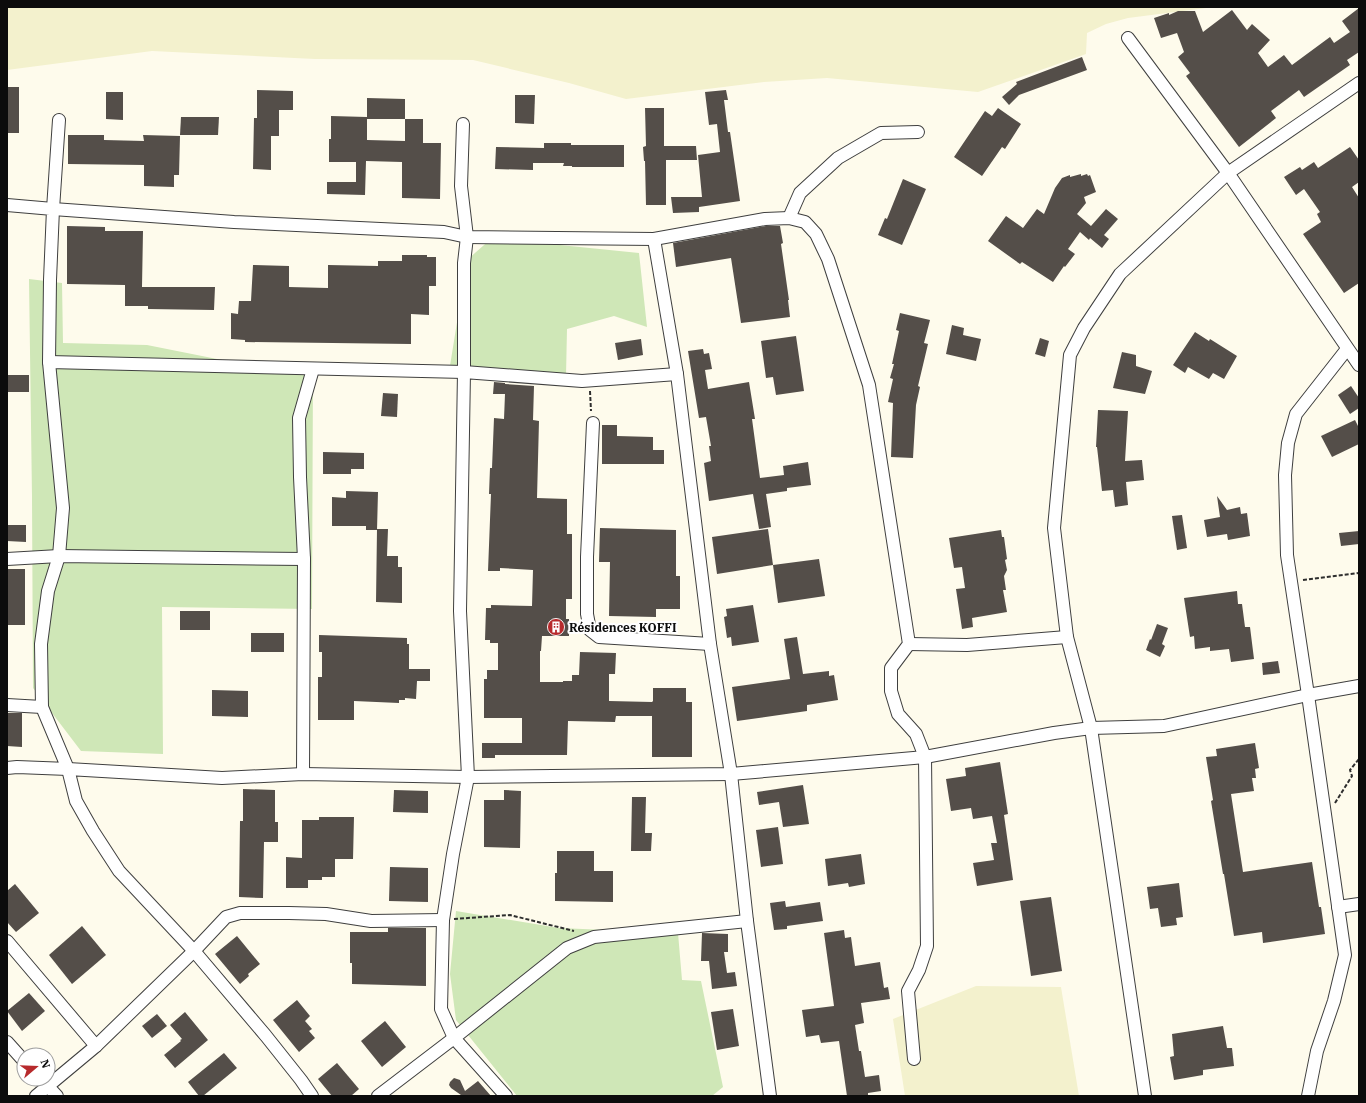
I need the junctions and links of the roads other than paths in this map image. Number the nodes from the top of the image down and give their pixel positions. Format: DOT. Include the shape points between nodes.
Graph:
graph roads {
  1 [pos="1128,38"];
  2 [pos="1359,83"];
  3 [pos="59,120"];
  4 [pos="463,124"];
  5 [pos="918,132"];
  6 [pos="1228,173"];
  7 [pos="7,205"];
  8 [pos="53,209"];
  9 [pos="789,218"];
  10 [pos="467,237"];
  11 [pos="654,239"];
  12 [pos="1347,348"];
  13 [pos="49,362"];
  14 [pos="1359,365"];
  15 [pos="313,369"];
  16 [pos="464,372"];
  17 [pos="677,374"];
  18 [pos="593,423"];
  19 [pos="59,556"];
  20 [pos="7,559"];
  21 [pos="304,559"];
  22 [pos="1067,637"];
  23 [pos="710,644"];
  24 [pos="909,644"];
  25 [pos="1359,686"];
  26 [pos="1308,695"];
  27 [pos="7,705"];
  28 [pos="42,707"];
  29 [pos="1091,728"];
  30 [pos="925,757"];
  31 [pos="7,768"];
  32 [pos="68,769"];
  33 [pos="303,774"];
  34 [pos="731,774"];
  35 [pos="468,777"];
  36 [pos="1359,904"];
  37 [pos="1338,907"];
  38 [pos="443,920"];
  39 [pos="747,921"];
  40 [pos="7,941"];
  41 [pos="194,951"];
  42 [pos="454,1038"];
  43 [pos="7,1042"];
  44 [pos="96,1046"];
  45 [pos="16,1052"];
  46 [pos="914,1059"];
  47 [pos="56,1074"];
  48 [pos="42,1087"];
  49 [pos="48,1087"];
  50 [pos="36,1096"];
  51 [pos="57,1096"];
  52 [pos="312,1096"];
  53 [pos="378,1096"];
  54 [pos="506,1096"];
  55 [pos="770,1096"];
  56 [pos="1145,1096"];
  57 [pos="1308,1096"];
  1 -- 6 [label="street"];
  2 -- 6 [label="street"];
  3 -- 8 [label="street"];
  4 -- 10 [label="street" via="460,186"];
  5 -- 9 [label="street" via="881,133 838,158 800,193"];
  6 -- 12 [label="street"];
  6 -- 22 [label="street" via="1120,274 1084,328 1070,355 1054,528"];
  7 -- 8 [label="street"];
  8 -- 10 [label="street" via="234,222 444,232"];
  8 -- 13 [label="street"];
  9 -- 11 [label="street" via="765,219"];
  9 -- 24 [label="street" via="805,222 816,234 828,259 869,385"];
  10 -- 11 [label="street"];
  10 -- 16 [label="street" via="464,263"];
  11 -- 17 [label="street"];
  12 -- 14 [label="street"];
  12 -- 26 [label="street" via="1296,414 1288,443 1285,475 1287,555"];
  13 -- 15 [label="street"];
  13 -- 19 [label="street" via="63,508"];
  15 -- 16 [label="street"];
  15 -- 21 [label="street" via="299,418"];
  16 -- 17 [label="street" via="582,381"];
  16 -- 35 [label="street" via="460,611"];
  17 -- 23 [label="street"];
  18 -- 23 [label="street" via="587,557 587,614 590,630 599,637"];
  19 -- 20 [label="street"];
  19 -- 21 [label="street"];
  19 -- 28 [label="street" via="48,591 41,644"];
  21 -- 33 [label="street"];
  22 -- 24 [label="street" via="967,645"];
  22 -- 29 [label="street"];
  23 -- 34 [label="street"];
  24 -- 30 [label="street" via="891,668 891,691 898,714 916,734"];
  25 -- 26 [label="street"];
  26 -- 29 [label="street" via="1164,726"];
  26 -- 37 [label="street"];
  27 -- 28 [label="street"];
  28 -- 32 [label="street"];
  29 -- 30 [label="street"];
  29 -- 56 [label="street"];
  30 -- 34 [label="street"];
  30 -- 46 [label="street" via="927,946 908,991"];
  31 -- 32 [label="street" via="17,766"];
  32 -- 33 [label="street" via="222,778"];
  32 -- 41 [label="street" via="76,801 119,871"];
  33 -- 35 [label="street"];
  34 -- 35 [label="street"];
  34 -- 39 [label="street"];
  35 -- 38 [label="street"];
  36 -- 37 [label="street"];
  37 -- 57 [label="street" via="1345,955 1334,1001 1317,1051"];
  38 -- 41 [label="street" via="371,921 326,914 240,913 226,917"];
  38 -- 42 [label="street" via="442,1009"];
  39 -- 42 [label="street" via="594,937 567,948"];
  39 -- 55 [label="street"];
  40 -- 44 [label="street"];
  41 -- 44 [label="street"];
  41 -- 52 [label="street" via="266,1036"];
  42 -- 53 [label="street"];
  42 -- 54 [label="street"];
  43 -- 45 [label="street"];
  44 -- 47 [label="street"];
  48 -- 50 [label="street"];
  49 -- 51 [label="street"];
}
